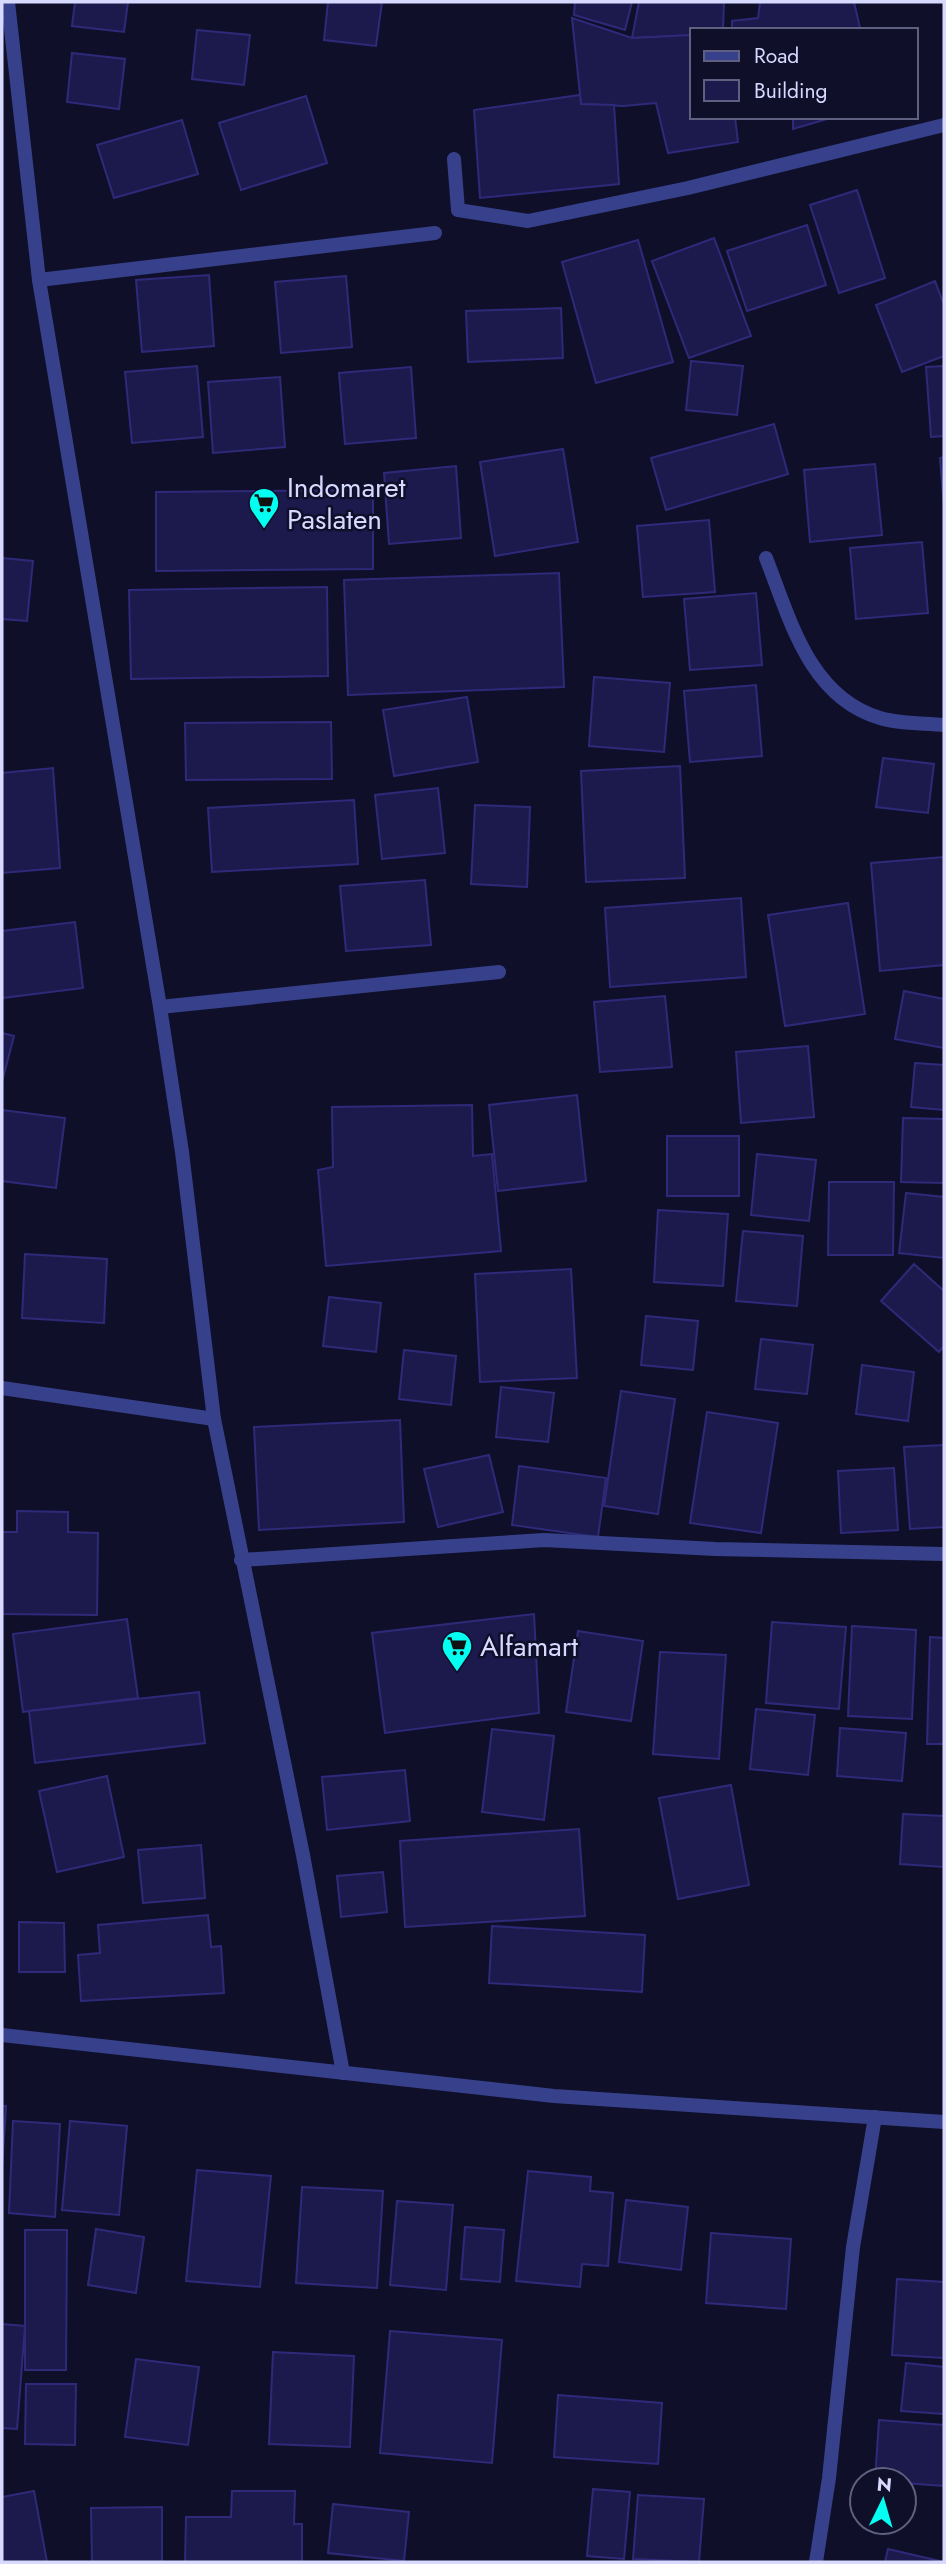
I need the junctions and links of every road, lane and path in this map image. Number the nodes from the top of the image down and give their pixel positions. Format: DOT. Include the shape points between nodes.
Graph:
graph roads {
  1 [pos="8,2"];
  2 [pos="944,125"];
  3 [pos="454,159"];
  4 [pos="435,233"];
  5 [pos="39,280"];
  6 [pos="766,558"];
  7 [pos="944,725"];
  8 [pos="499,972"];
  9 [pos="160,1007"];
  10 [pos="2,1388"];
  11 [pos="214,1419"];
  12 [pos="944,1554"];
  13 [pos="241,1560"];
  14 [pos="2,2035"];
  15 [pos="343,2073"];
  16 [pos="875,2117"];
  17 [pos="944,2122"];
  18 [pos="816,2562"];
  1 -- 5 [label="street"];
  2 -- 3 [label="street" via="688,188 528,221 458,210"];
  4 -- 5 [label="street"];
  5 -- 9 [label="street"];
  6 -- 7 [label="street" via="799,643 833,692 852,707 881,719"];
  8 -- 9 [label="street"];
  9 -- 11 [label="street"];
  10 -- 11 [label="street"];
  11 -- 13 [label="street"];
  12 -- 13 [label="street" via="544,1540"];
  13 -- 15 [label="street"];
  14 -- 15 [label="street"];
  15 -- 16 [label="street" via="554,2096"];
  16 -- 17 [label="street"];
  16 -- 18 [label="street" via="853,2247"];
}
